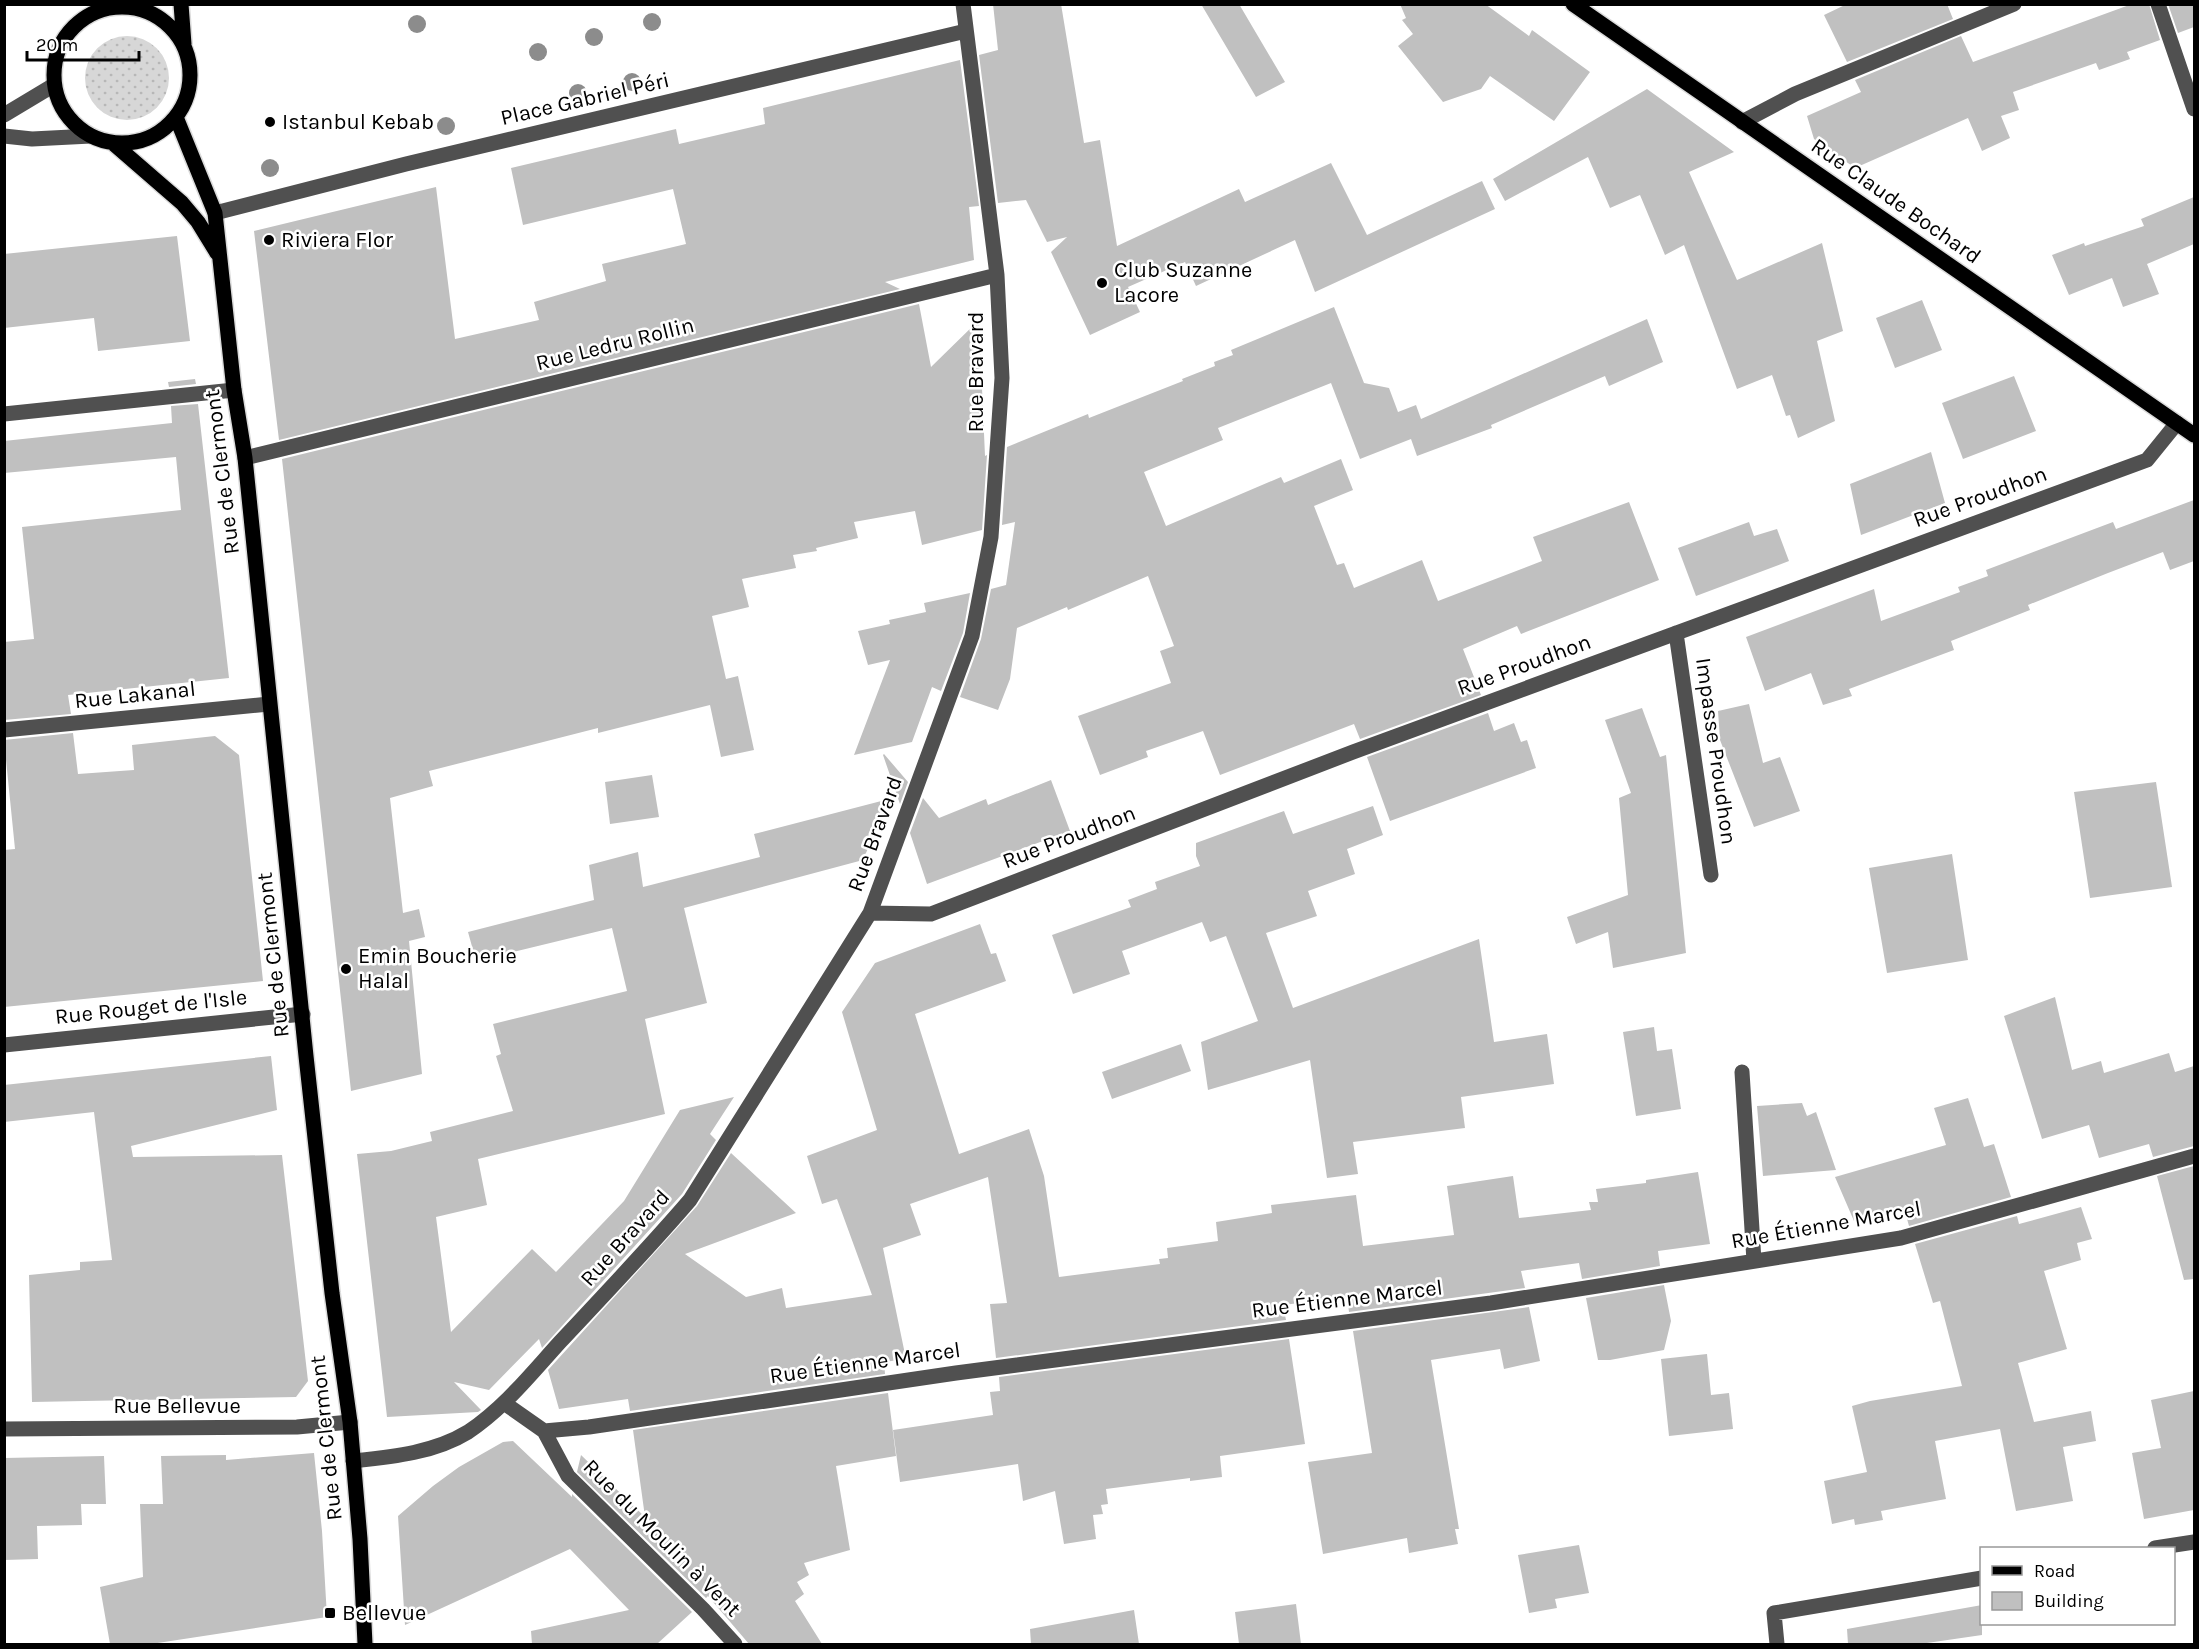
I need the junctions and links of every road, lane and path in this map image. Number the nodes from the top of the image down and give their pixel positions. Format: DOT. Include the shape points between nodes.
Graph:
graph roads {
  1 [pos="181,4"];
  2 [pos="963,4"];
  3 [pos="1573,4"];
  4 [pos="2014,4"];
  5 [pos="2158,4"];
  6 [pos="112,6"];
  7 [pos="966,31"];
  8 [pos="185,47"];
  9 [pos="54,85"];
  10 [pos="2194,109"];
  11 [pos="4,115"];
  12 [pos="176,117"];
  13 [pos="1742,122"];
  14 [pos="4,136"];
  15 [pos="91,136"];
  16 [pos="114,144"];
  17 [pos="215,213"];
  18 [pos="221,261"];
  19 [pos="997,274"];
  20 [pos="234,390"];
  21 [pos="4,414"];
  22 [pos="2177,423"];
  23 [pos="2194,435"];
  24 [pos="245,458"];
  25 [pos="1676,633"];
  26 [pos="269,704"];
  27 [pos="4,730"];
  28 [pos="1711,875"];
  29 [pos="870,913"];
  30 [pos="303,1014"];
  31 [pos="4,1045"];
  32 [pos="1742,1072"];
  33 [pos="2194,1156"];
  34 [pos="1754,1262"];
  35 [pos="504,1403"];
  36 [pos="350,1422"];
  37 [pos="4,1429"];
  38 [pos="544,1431"];
  39 [pos="353,1461"];
  40 [pos="2194,1542"];
  41 [pos="2162,1547"];
  42 [pos="1980,1578"];
  43 [pos="365,1644"];
  44 [pos="735,1644"];
  45 [pos="1776,1644"];
  1 -- 8 [label="main road"];
  2 -- 7 [label="street, Rue Bravard"];
  3 -- 13 [label="main road, Rue Claude Bochard"];
  4 -- 13 [label="street" via="1795,94"];
  5 -- 10 [label="street"];
  6 -- 8 [label="main road" via="134,7 155,15 172,28"];
  6 -- 9 [label="main road" via="74,26 61,43"];
  7 -- 17 [label="street, Place Gabriel Péri"];
  7 -- 19 [label="street, Rue Bravard"];
  8 -- 12 [label="main road" via="190,83"];
  9 -- 11 [label="street"];
  9 -- 15 [label="main road" via="73,123"];
  12 -- 16 [label="main road" via="147,139"];
  12 -- 17 [label="main road, Rue de Clermont"];
  13 -- 22 [label="main road, Rue Claude Bochard"];
  14 -- 15 [label="street"];
  15 -- 16 [label="main road"];
  16 -- 18 [label="main road, Rue de Clermont" via="182,203"];
  17 -- 18 [label="main road, Rue de Clermont"];
  18 -- 20 [label="main road, Rue de Clermont"];
  19 -- 24 [label="street, Rue Ledru Rollin"];
  19 -- 29 [label="street, Rue Bravard" via="1002,390 991,537 972,636"];
  20 -- 21 [label="street"];
  20 -- 24 [label="main road, Rue de Clermont"];
  22 -- 23 [label="main road, Rue Claude Bochard"];
  22 -- 25 [label="street, Rue Proudhon" via="2147,460"];
  24 -- 26 [label="main road, Rue de Clermont"];
  25 -- 28 [label="street, Impasse Proudhon"];
  25 -- 29 [label="street, Rue Proudhon" via="931,914"];
  26 -- 27 [label="street, Rue Lakanal"];
  26 -- 30 [label="main road, Rue de Clermont"];
  29 -- 35 [label="street, Rue Bravard" via="690,1200"];
  30 -- 31 [label="street, Rue Rouget de l'Isle"];
  30 -- 36 [label="main road, Rue de Clermont" via="332,1293"];
  32 -- 34 [label="street"];
  33 -- 34 [label="street, Rue Étienne Marcel" via="1901,1238"];
  34 -- 38 [label="street, Rue Étienne Marcel" via="1491,1303 956,1372"];
  35 -- 38 [label="street"];
  35 -- 39 [label="street, Rue Bravard" via="467,1432 433,1447"];
  36 -- 37 [label="street, Rue Bellevue" via="297,1427"];
  36 -- 39 [label="main road, Rue de Clermont"];
  38 -- 44 [label="street, Rue du Moulin à Vent" via="568,1476"];
  39 -- 43 [label="main road, Rue de Clermont"];
  40 -- 41 [label="street"];
  42 -- 45 [label="street" via="1774,1613"];
}
